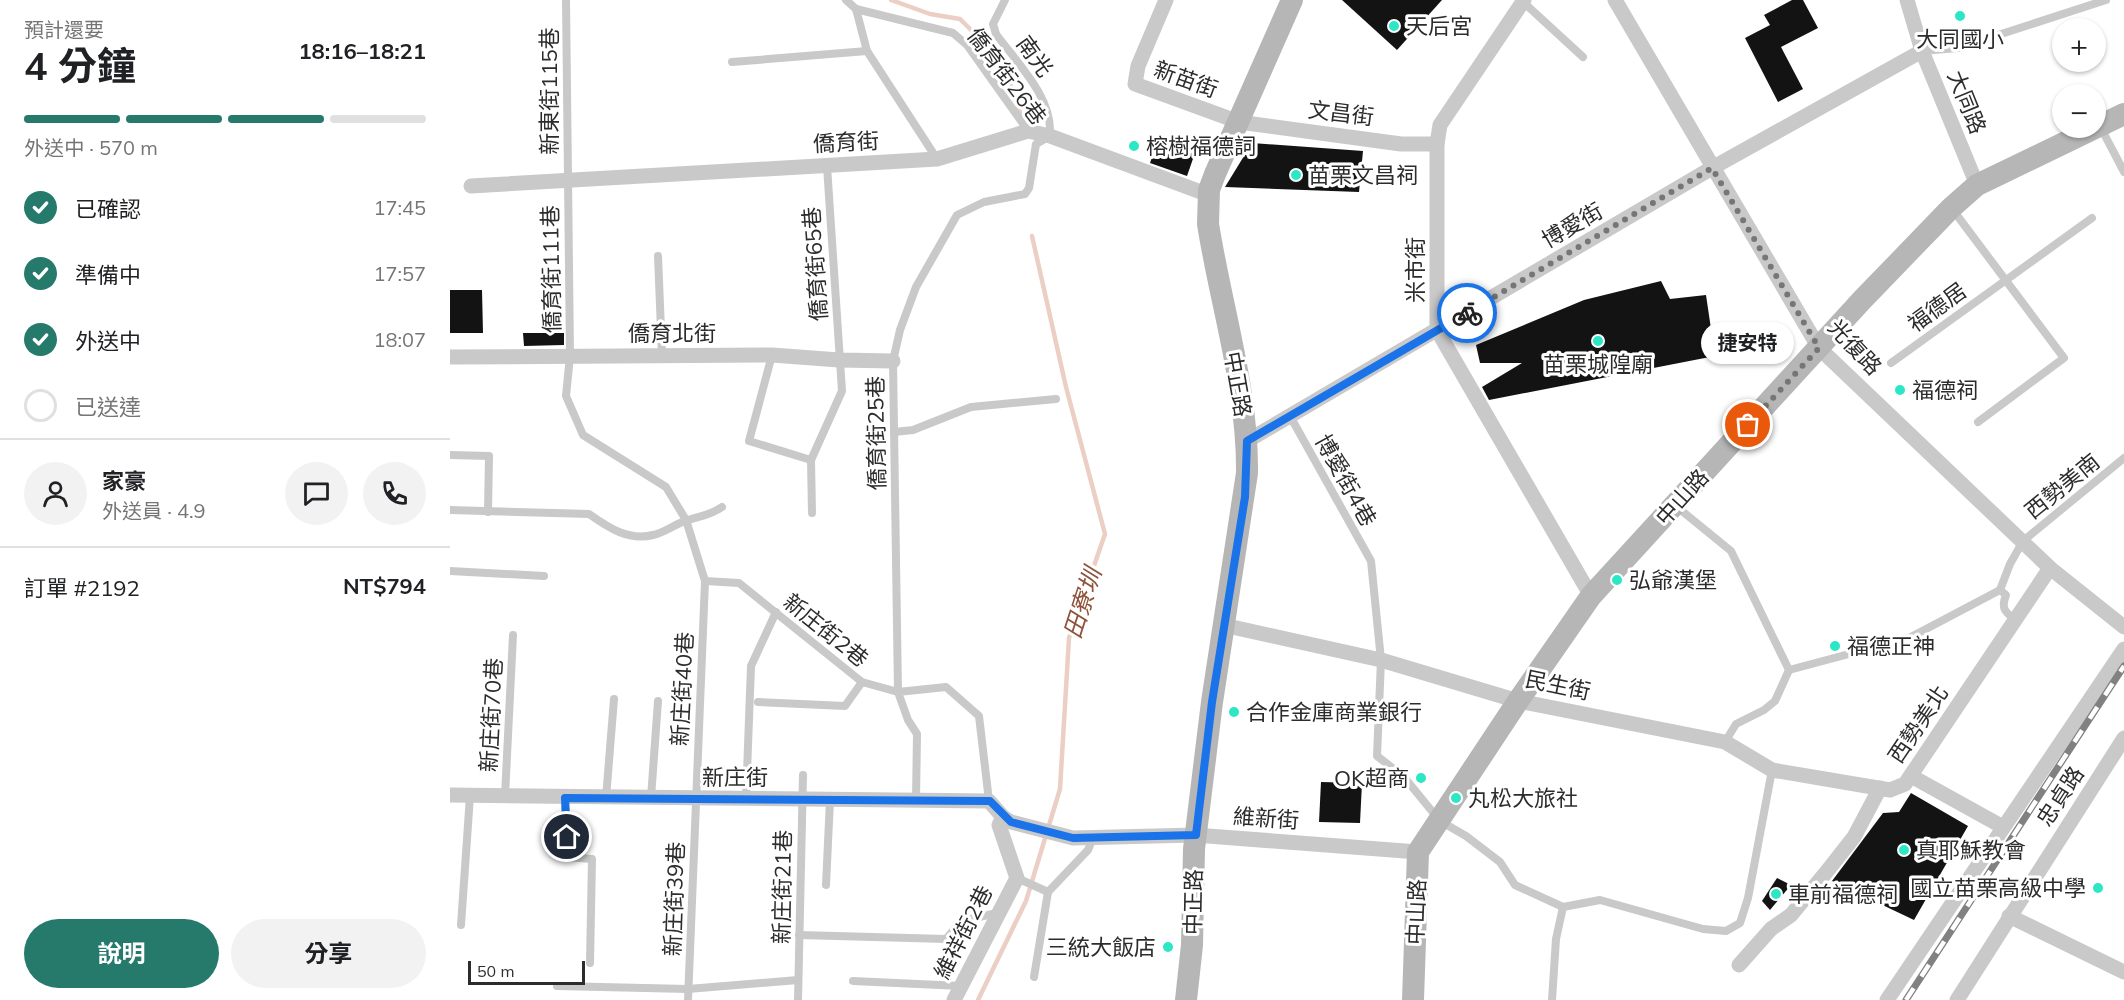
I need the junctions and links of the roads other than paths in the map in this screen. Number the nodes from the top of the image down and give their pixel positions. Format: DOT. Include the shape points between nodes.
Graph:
graph roads {
  1 [pos="566,0"];
  2 [pos="846,0"];
  3 [pos="1005,0"];
  4 [pos="1166,0"];
  5 [pos="1292,0"];
  6 [pos="1523,0"];
  7 [pos="1615,0"];
  8 [pos="1907,0"];
  9 [pos="2106,0"];
  10 [pos="856,9"];
  11 [pos="867,51"];
  12 [pos="1922,51"];
  13 [pos="1583,57"];
  14 [pos="732,62"];
  15 [pos="2116,119"];
  16 [pos="1239,122"];
  17 [pos="1050,136"];
  18 [pos="1032,137"];
  19 [pos="1437,144"];
  20 [pos="937,159"];
  21 [pos="826,166"];
  22 [pos="1712,168"];
  23 [pos="2124,172"];
  24 [pos="568,181"];
  25 [pos="1977,185"];
  26 [pos="471,186"];
  27 [pos="1209,195"];
  28 [pos="1951,208"];
  29 [pos="2092,218"];
  30 [pos="658,256"];
  31 [pos="2004,281"];
  32 [pos="1437,330"];
  33 [pos="1819,348"];
  34 [pos="662,355"];
  35 [pos="772,355"];
  36 [pos="570,356"];
  37 [pos="450,357"];
  38 [pos="839,360"];
  39 [pos="893,361"];
  40 [pos="1891,363"];
  41 [pos="1056,399"];
  42 [pos="1290,416"];
  43 [pos="1978,422"];
  44 [pos="894,432"];
  45 [pos="1247,441"];
  46 [pos="450,455"];
  47 [pos="2124,458"];
  48 [pos="811,460"];
  49 [pos="1675,506"];
  50 [pos="722,507"];
  51 [pos="450,510"];
  52 [pos="488,512"];
  53 [pos="812,513"];
  54 [pos="686,520"];
  55 [pos="2023,541"];
  56 [pos="2050,568"];
  57 [pos="450,571"];
  58 [pos="544,576"];
  59 [pos="705,581"];
  60 [pos="2000,590"];
  61 [pos="1591,596"];
  62 [pos="776,612"];
  63 [pos="2015,620"];
  64 [pos="1223,625"];
  65 [pos="2124,627"];
  66 [pos="513,635"];
  67 [pos="2124,649"];
  68 [pos="1381,660"];
  69 [pos="1789,670"];
  70 [pos="862,682"];
  71 [pos="898,692"];
  72 [pos="614,699"];
  73 [pos="658,701"];
  74 [pos="1518,701"];
  75 [pos="758,702"];
  76 [pos="2124,738"];
  77 [pos="1725,742"];
  78 [pos="1772,770"];
  79 [pos="803,775"];
  80 [pos="1911,776"];
  81 [pos="1880,788"];
  82 [pos="450,795"];
  83 [pos="470,796"];
  84 [pos="505,796"];
  85 [pos="565,798"];
  86 [pos="606,798"];
  87 [pos="651,798"];
  88 [pos="695,799"];
  89 [pos="746,799"];
  90 [pos="801,800"];
  91 [pos="830,800"];
  92 [pos="916,800"];
  93 [pos="990,801"];
  94 [pos="1007,819"];
  95 [pos="1440,821"];
  96 [pos="2003,827"];
  97 [pos="1196,835"];
  98 [pos="1094,838"];
  99 [pos="1418,852"];
  100 [pos="1017,878"];
  101 [pos="826,885"];
  102 [pos="1048,892"];
  103 [pos="1563,907"];
  104 [pos="997,913"];
  105 [pos="2009,916"];
  106 [pos="461,925"];
  107 [pos="799,935"];
  108 [pos="590,963"];
  109 [pos="1739,965"];
  110 [pos="2124,972"];
  111 [pos="1034,977"];
  112 [pos="798,980"];
  113 [pos="853,981"];
  114 [pos="557,986"];
  115 [pos="961,986"];
  116 [pos="688,989"];
  117 [pos="688,1000"];
  118 [pos="798,1000"];
  119 [pos="954,1000"];
  120 [pos="1186,1000"];
  121 [pos="1413,1000"];
  122 [pos="1552,1000"];
  123 [pos="1887,1000"];
  124 [pos="1957,1000"];
  1 -- 24 [label="lane, 新東街115巷"];
  2 -- 10 [label="lane, 僑育街26巷"];
  3 -- 17 [label="lane, 南光" via="993,24 996,34 1045,104"];
  4 -- 16 [label="street, 新苗街" via="1138,66 1135,84"];
  5 -- 16 [label="street, 中正路"];
  6 -- 13 [label="lane"];
  6 -- 19 [label="street, 米市街" via="1440,125"];
  7 -- 22 [label="street, 光復路"];
  8 -- 12 [label="street, 大同路"];
  9 -- 12 [label="lane" via="1958,48"];
  10 -- 11 [label="lane"];
  10 -- 18 [label="lane, 僑育街26巷" via="952,33 967,45"];
  11 -- 14 [label="lane"];
  11 -- 20 [label="lane"];
  12 -- 22 [label="street, 博愛街"];
  12 -- 25 [label="street, 大同路"];
  15 -- 23 [label="lane"];
  15 -- 25 [label="street, 中山路"];
  16 -- 19 [label="street, 文昌街" via="1401,144"];
  16 -- 27 [label="street, 中正路"];
  17 -- 18 [label="street, 僑育街"];
  17 -- 27 [label="street, 僑育街"];
  18 -- 20 [label="street, 僑育街"];
  18 -- 39 [label="lane, 僑育街25巷" via="1029,188 1025,194 984,202 957,215 916,287"];
  19 -- 32 [label="street, 米市街"];
  20 -- 21 [label="street, 僑育街"];
  21 -- 24 [label="street, 僑育街"];
  21 -- 38 [label="lane, 僑育街65巷"];
  22 -- 32 [label="street, 博愛街"];
  22 -- 33 [label="street, 光復路"];
  24 -- 26 [label="street, 僑育街"];
  24 -- 36 [label="lane, 僑育街111巷"];
  25 -- 28 [label="street, 中山路"];
  27 -- 45 [label="street, 中正路" via="1208,224"];
  28 -- 31 [label="lane"];
  28 -- 33 [label="street, 中山路"];
  29 -- 31 [label="lane, 福德居"];
  30 -- 34 [label="lane"];
  31 -- 40 [label="lane, 福德居"];
  31 -- 43 [label="lane" via="2064,358"];
  32 -- 42 [label="street, 博愛街"];
  32 -- 61 [label="street, 米市街"];
  33 -- 49 [label="street, 中山路"];
  33 -- 55 [label="street, 光復路"];
  34 -- 35 [label="street, 僑育北街"];
  34 -- 36 [label="street, 僑育北街"];
  35 -- 38 [label="street, 僑育北街"];
  35 -- 48 [label="lane" via="748,441"];
  36 -- 37 [label="street, 僑育北街"];
  36 -- 54 [label="lane, 僑育街111巷" via="566,396 583,435 666,487"];
  38 -- 39 [label="street, 僑育北街"];
  38 -- 48 [label="lane, 僑育街65巷" via="842,391"];
  39 -- 44 [label="lane, 僑育街25巷"];
  41 -- 44 [label="lane" via="971,407 913,430"];
  42 -- 45 [label="street, 博愛街"];
  42 -- 68 [label="lane, 博愛街4巷" via="1371,561"];
  44 -- 71 [label="lane, 僑育街25巷"];
  45 -- 64 [label="street, 中正路" via="1245,497"];
  46 -- 52 [label="lane" via="489,456"];
  47 -- 55 [label="lane, 西勢美南"];
  48 -- 53 [label="lane"];
  49 -- 61 [label="street, 中山路"];
  49 -- 69 [label="lane" via="1731,551"];
  50 -- 54 [label="lane" via="712,514"];
  51 -- 52 [label="lane"];
  52 -- 54 [label="lane" via="589,514 630,537 654,535"];
  54 -- 59 [label="lane, 新庄街40巷"];
  55 -- 56 [label="street, 光復路"];
  55 -- 60 [label="lane"];
  56 -- 63 [label="street, 西勢美北"];
  56 -- 65 [label="street, 光復路"];
  57 -- 58 [label="lane"];
  59 -- 62 [label="lane, 新庄街2巷" via="739,583"];
  59 -- 88 [label="lane, 新庄街40巷"];
  60 -- 63 [label="lane" via="2006,595 2004,611"];
  60 -- 69 [label="lane" via="1909,638"];
  61 -- 74 [label="street, 中山路"];
  62 -- 70 [label="lane, 新庄街2巷"];
  62 -- 89 [label="lane" via="751,666"];
  63 -- 80 [label="street, 西勢美北"];
  64 -- 68 [label="street, 民生街"];
  64 -- 97 [label="street, 中正路"];
  66 -- 84 [label="lane, 新庄街70巷"];
  67 -- 96 [label="street"];
  68 -- 74 [label="street, 民生街"];
  68 -- 95 [label="lane" via="1377,756 1404,777"];
  69 -- 77 [label="lane" via="1775,701 1736,724"];
  70 -- 71 [label="lane, 新庄街2巷"];
  70 -- 75 [label="lane" via="845,706"];
  71 -- 92 [label="lane, 僑育街25巷" via="917,734"];
  71 -- 93 [label="lane, 新庄街2巷" via="946,687 979,716"];
  72 -- 86 [label="lane"];
  73 -- 87 [label="lane"];
  74 -- 77 [label="street, 民生街"];
  74 -- 95 [label="street, 中山路"];
  76 -- 105 [label="street, 忠貞路"];
  77 -- 78 [label="street, 民生街"];
  78 -- 81 [label="street, 民生街"];
  78 -- 103 [label="lane" via="1740,923 1726,932 1703,929 1600,900"];
  79 -- 90 [label="lane, 新庄街21巷"];
  80 -- 81 [label="street, 西勢美北" via="1905,784 1890,790"];
  80 -- 96 [label="street"];
  81 -- 109 [label="street, 西勢美北" via="1854,837 1828,870 1791,915 1771,929"];
  82 -- 83 [label="street, 新庄街"];
  83 -- 84 [label="street, 新庄街"];
  83 -- 106 [label="lane"];
  84 -- 85 [label="street, 新庄街"];
  85 -- 86 [label="street, 新庄街"];
  85 -- 108 [label="lane" via="567,857 592,859"];
  86 -- 87 [label="street, 新庄街"];
  87 -- 88 [label="street, 新庄街"];
  88 -- 89 [label="street, 新庄街"];
  88 -- 116 [label="lane, 新庄街39巷"];
  89 -- 90 [label="street, 新庄街"];
  90 -- 91 [label="street, 新庄街"];
  90 -- 107 [label="lane, 新庄街21巷"];
  91 -- 92 [label="street, 新庄街"];
  91 -- 101 [label="lane"];
  92 -- 93 [label="street, 新庄街"];
  93 -- 94 [label="street"];
  94 -- 98 [label="street, 維新街" via="1073,838"];
  94 -- 100 [label="street, 維祥街2巷" via="999,825"];
  95 -- 99 [label="street, 中山路"];
  95 -- 103 [label="lane" via="1500,862 1515,885"];
  96 -- 123 [label="street"];
  97 -- 98 [label="street, 維新街"];
  97 -- 99 [label="street, 維新街"];
  97 -- 120 [label="street, 中正路"];
  98 -- 102 [label="lane" via="1088,850"];
  99 -- 121 [label="street, 中山路"];
  100 -- 102 [label="lane"];
  100 -- 104 [label="street, 維祥街2巷"];
  102 -- 111 [label="lane"];
  103 -- 122 [label="lane" via="1556,939"];
  104 -- 107 [label="lane" via="961,921 946,939"];
  104 -- 115 [label="street, 維祥街2巷"];
  105 -- 110 [label="street"];
  105 -- 124 [label="street, 忠貞路"];
  107 -- 112 [label="lane, 新庄街21巷"];
  112 -- 116 [label="lane"];
  112 -- 118 [label="lane, 新庄街21巷"];
  113 -- 115 [label="lane"];
  114 -- 116 [label="lane"];
  115 -- 119 [label="street, 維祥街2巷"];
  116 -- 117 [label="lane, 新庄街39巷"];
}
